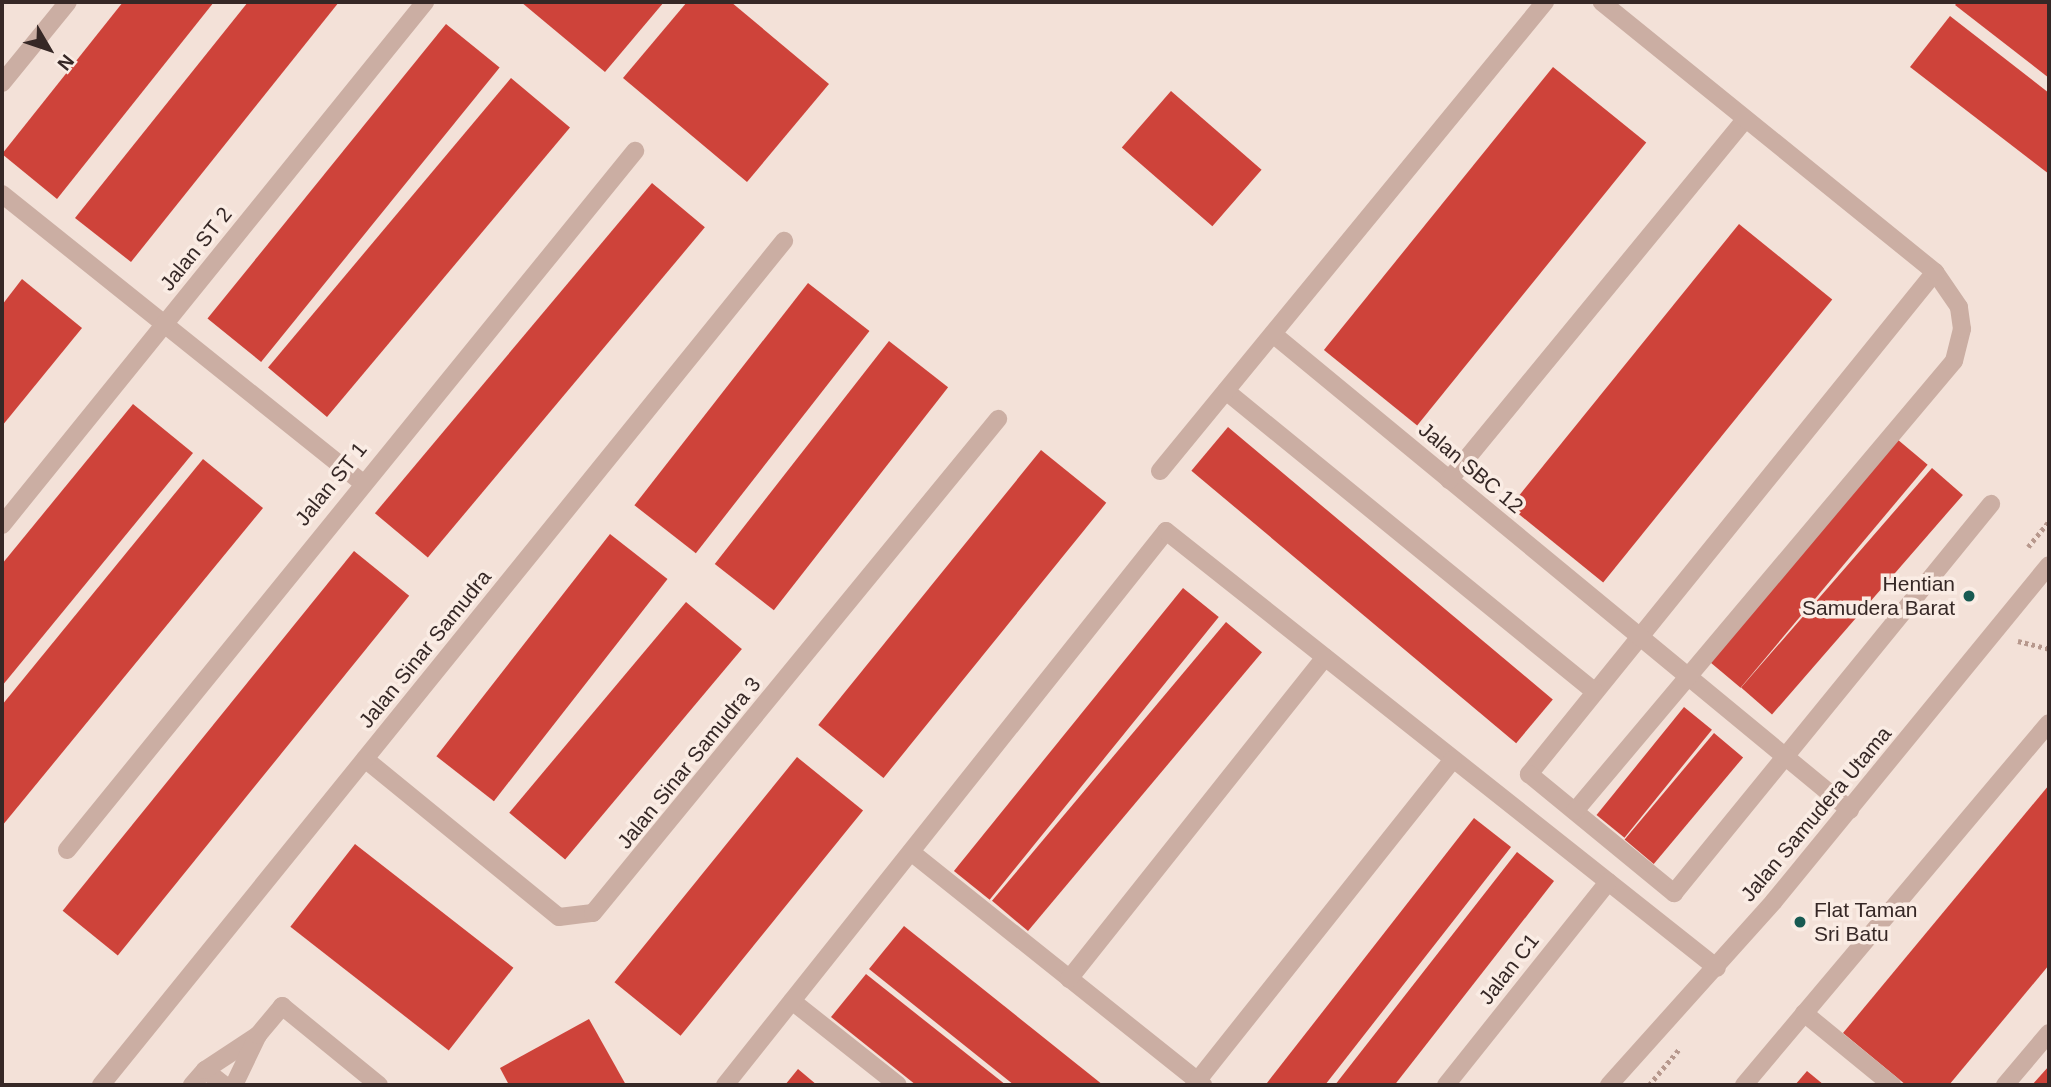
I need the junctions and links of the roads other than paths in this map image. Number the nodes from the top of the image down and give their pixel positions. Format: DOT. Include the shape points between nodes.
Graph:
graph roads {
  1 [pos="68,2"];
  2 [pos="425,2"];
  3 [pos="1545,2"];
  4 [pos="1601,2"];
  5 [pos="2,83"];
  6 [pos="1746,119"];
  7 [pos="635,151"];
  8 [pos="2,194"];
  9 [pos="784,242"];
  10 [pos="1935,272"];
  11 [pos="164,324"];
  12 [pos="1273,334"];
  13 [pos="1226,391"];
  14 [pos="998,419"];
  15 [pos="1160,471"];
  16 [pos="1449,480"];
  17 [pos="362,482"];
  18 [pos="1991,504"];
  19 [pos="2,525"];
  20 [pos="2047,572"];
  21 [pos="1639,636"];
  22 [pos="1325,657"];
  23 [pos="1686,675"];
  24 [pos="1595,692"];
  25 [pos="2049,723"];
  26 [pos="1785,757"];
  27 [pos="365,759"];
  28 [pos="1453,759"];
  29 [pos="1850,810"];
  30 [pos="1575,811"];
  31 [pos="67,850"];
  32 [pos="911,852"];
  33 [pos="1608,882"];
  34 [pos="1717,968"];
  35 [pos="1069,979"];
  36 [pos="792,1001"];
  37 [pos="1804,1013"];
  38 [pos="2049,1033"];
  39 [pos="258,1035"];
  40 [pos="205,1070"];
  41 [pos="1198,1084"];
  42 [pos="101,1085"];
  43 [pos="192,1085"];
  44 [pos="224,1085"];
  45 [pos="234,1085"];
  46 [pos="379,1085"];
  47 [pos="725,1085"];
  48 [pos="898,1085"];
  49 [pos="1446,1085"];
  50 [pos="1609,1085"];
  51 [pos="1744,1085"];
  52 [pos="1892,1085"];
  53 [pos="2005,1085"];
  1 -- 5 [label="street"];
  2 -- 11 [label="street, Jalan ST 2"];
  3 -- 12 [label="street"];
  4 -- 6 [label="street"];
  6 -- 10 [label="street"];
  6 -- 16 [label="street"];
  7 -- 17 [label="street, Jalan ST 1"];
  8 -- 11 [label="street"];
  9 -- 27 [label="street, Jalan Sinar Samudra"];
  10 -- 21 [label="street"];
  10 -- 23 [label="street" via="1959,307 1962,329 1954,361"];
  11 -- 17 [label="street"];
  11 -- 19 [label="street, Jalan ST 2"];
  12 -- 13 [label="street"];
  12 -- 16 [label="street, Jalan SBC 12"];
  13 -- 15 [label="street"];
  13 -- 24 [label="street"];
  14 -- 27 [label="street, Jalan Sinar Samudra 3" via="593,913 559,917"];
  16 -- 21 [label="street, Jalan SBC 12"];
  17 -- 31 [label="street, Jalan ST 1"];
  18 -- 26 [label="street"];
  20 -- 29 [label="street, Jalan Samudera Utama"];
  21 -- 23 [label="street, Jalan SBC 12"];
  21 -- 24 [label="street"];
  22 -- 28 [label="street"];
  22 -- 32 [label="street" via="1166,531"];
  22 -- 35 [label="street"];
  23 -- 26 [label="street, Jalan SBC 12"];
  23 -- 30 [label="street"];
  24 -- 30 [label="street" via="1529,774"];
  25 -- 37 [label="street"];
  26 -- 29 [label="street, Jalan SBC 12"];
  26 -- 30 [label="street" via="1674,893"];
  27 -- 42 [label="street, Jalan Sinar Samudra"];
  28 -- 33 [label="street"];
  28 -- 41 [label="street"];
  29 -- 34 [label="street, Jalan Samudera Utama"];
  32 -- 35 [label="street"];
  32 -- 36 [label="street"];
  33 -- 34 [label="street"];
  33 -- 49 [label="street, Jalan C1"];
  34 -- 50 [label="street, Jalan Samudera Utama"];
  35 -- 41 [label="street"];
  36 -- 47 [label="street"];
  36 -- 48 [label="street"];
  37 -- 51 [label="street"];
  37 -- 52 [label="street"];
  38 -- 53 [label="street"];
  39 -- 40 [label="street"];
  39 -- 45 [label="street"];
  39 -- 46 [label="street" via="282,1006"];
  40 -- 43 [label="street"];
  40 -- 44 [label="street"];
}
